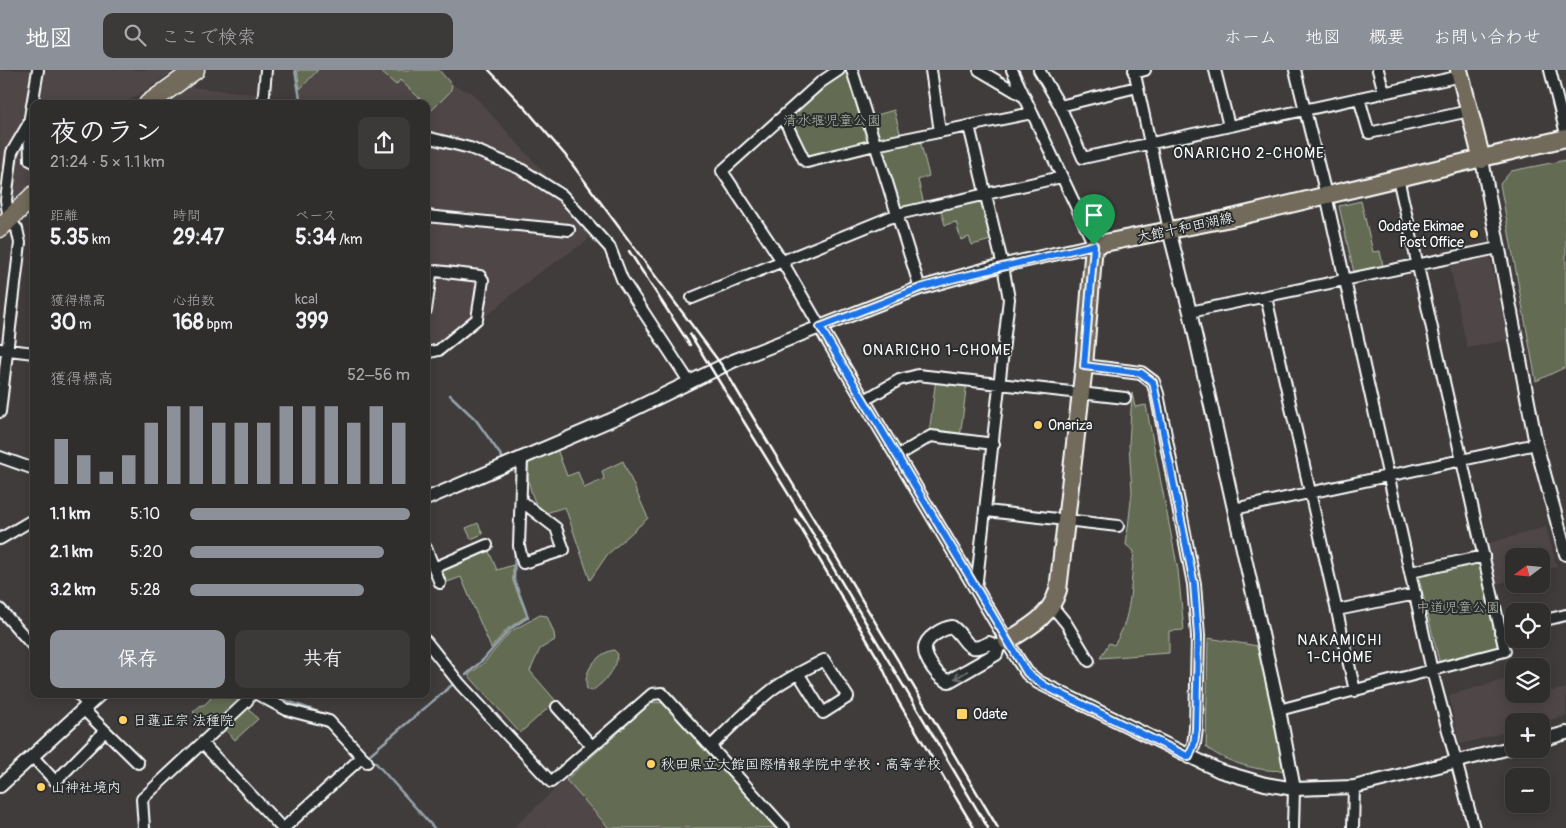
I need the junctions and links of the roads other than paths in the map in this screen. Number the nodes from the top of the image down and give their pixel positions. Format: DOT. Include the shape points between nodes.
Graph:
graph roads {
  1 [pos="38,70"];
  2 [pos="194,70"];
  3 [pos="266,70"];
  4 [pos="839,70"];
  5 [pos="852,70"];
  6 [pos="931,70"];
  7 [pos="979,70"];
  8 [pos="1012,70"];
  9 [pos="1039,70"];
  10 [pos="1145,70"];
  11 [pos="1215,70"];
  12 [pos="1295,70"];
  13 [pos="1378,70"];
  14 [pos="1550,70"];
  15 [pos="1134,71"];
  16 [pos="1460,73"];
  17 [pos="1137,87"];
  18 [pos="1384,92"];
  19 [pos="1024,97"];
  20 [pos="1360,98"];
  21 [pos="33,100"];
  22 [pos="153,100"];
  23 [pos="263,100"];
  24 [pos="1060,106"];
  25 [pos="1304,110"];
  26 [pos="1469,111"];
  27 [pos="1032,113"];
  28 [pos="30,117"];
  29 [pos="783,118"];
  30 [pos="29,123"];
  31 [pos="969,126"];
  32 [pos="1229,126"];
  33 [pos="940,132"];
  34 [pos="1566,134"];
  35 [pos="430,138"];
  36 [pos="1566,138"];
  37 [pos="1150,143"];
  38 [pos="875,145"];
  39 [pos="30,160"];
  40 [pos="1482,160"];
  41 [pos="1061,177"];
  42 [pos="1398,178"];
  43 [pos="986,195"];
  44 [pos="1326,195"];
  45 [pos="30,199"];
  46 [pos="898,214"];
  47 [pos="430,216"];
  48 [pos="4,224"];
  49 [pos="569,230"];
  50 [pos="1169,230"];
  51 [pos="1094,245"];
  52 [pos="1498,248"];
  53 [pos="782,261"];
  54 [pos="1418,264"];
  55 [pos="1003,266"];
  56 [pos="430,273"];
  57 [pos="1345,280"];
  58 [pos="920,288"];
  59 [pos="692,298"];
  60 [pos="1266,298"];
  61 [pos="1190,312"];
  62 [pos="820,327"];
  63 [pos="4,349"];
  64 [pos="30,352"];
  65 [pos="430,352"];
  66 [pos="1084,366"];
  67 [pos="690,383"];
  68 [pos="1000,384"];
  69 [pos="1081,393"];
  70 [pos="1,397"];
  71 [pos="1125,398"];
  72 [pos="863,401"];
  73 [pos="0,412"];
  74 [pos="994,444"];
  75 [pos="1536,444"];
  76 [pos="896,456"];
  77 [pos="0,457"];
  78 [pos="522,457"];
  79 [pos="1461,458"];
  80 [pos="30,468"];
  81 [pos="1389,474"];
  82 [pos="1309,491"];
  83 [pos="430,497"];
  84 [pos="521,501"];
  85 [pos="1234,509"];
  86 [pos="986,511"];
  87 [pos="1067,520"];
  88 [pos="30,521"];
  89 [pos="1118,526"];
  90 [pos="0,539"];
  91 [pos="487,545"];
  92 [pos="1566,554"];
  93 [pos="1484,556"];
  94 [pos="430,558"];
  95 [pos="434,568"];
  96 [pos="1411,572"];
  97 [pos="440,583"];
  98 [pos="976,589"];
  99 [pos="1416,594"];
  100 [pos="1052,606"];
  101 [pos="0,609"];
  102 [pos="1336,610"];
  103 [pos="1566,615"];
  104 [pos="1550,619"];
  105 [pos="1505,631"];
  106 [pos="1500,632"];
  107 [pos="30,643"];
  108 [pos="1003,644"];
  109 [pos="430,646"];
  110 [pos="1089,661"];
  111 [pos="1432,671"];
  112 [pos="798,673"];
  113 [pos="1355,691"];
  114 [pos="80,698"];
  115 [pos="96,698"];
  116 [pos="249,698"];
  117 [pos="264,698"];
  118 [pos="86,707"];
  119 [pos="557,707"];
  120 [pos="1279,710"];
  121 [pos="105,731"];
  122 [pos="1566,733"];
  123 [pos="1550,737"];
  124 [pos="202,743"];
  125 [pos="592,746"];
  126 [pos="711,746"];
  127 [pos="1505,749"];
  128 [pos="33,757"];
  129 [pos="1189,757"];
  130 [pos="1457,762"];
  131 [pos="138,763"];
  132 [pos="0,786"];
  133 [pos="1354,787"];
  134 [pos="1294,789"];
  135 [pos="144,828"];
  136 [pos="283,828"];
  137 [pos="784,828"];
  138 [pos="1293,828"];
  139 [pos="1353,828"];
  140 [pos="1474,828"];
  1 -- 21 [label="street"];
  2 -- 22 [label="highway"];
  3 -- 23 [label="street"];
  4 -- 29 [label="street" via="821,82"];
  5 -- 38 [label="street"];
  6 -- 33 [label="street"];
  7 -- 19 [label="street"];
  8 -- 19 [label="street"];
  9 -- 24 [label="street"];
  10 -- 15 [label="street"];
  11 -- 32 [label="street"];
  12 -- 25 [label="street"];
  13 -- 18 [label="street"];
  14 -- 34 [label="street"];
  15 -- 17 [label="street"];
  16 -- 18 [label="street"];
  16 -- 26 [label="main road"];
  17 -- 24 [label="street"];
  17 -- 37 [label="street"];
  18 -- 20 [label="street"];
  19 -- 27 [label="street"];
  20 -- 25 [label="street"];
  20 -- 26 [label="street" via="1369,133"];
  24 -- 37 [label="street" via="1083,158"];
  25 -- 32 [label="street"];
  25 -- 44 [label="street"];
  26 -- 40 [label="main road"];
  27 -- 31 [label="street"];
  27 -- 41 [label="street"];
  28 -- 30 [label="street"];
  29 -- 38 [label="street" via="807,162"];
  29 -- 53 [label="street" via="722,171"];
  30 -- 39 [label="street"];
  30 -- 48 [label="street" via="12,152"];
  31 -- 33 [label="street"];
  31 -- 43 [label="street"];
  32 -- 37 [label="street"];
  33 -- 38 [label="street"];
  35 -- 67 [label="street" via="470,148 519,168 563,196 610,248 622,279"];
  36 -- 40 [label="main road, 大館十和田湖線"];
  37 -- 50 [label="street"];
  38 -- 46 [label="street"];
  40 -- 42 [label="main road, 大館十和田湖線"];
  40 -- 52 [label="street"];
  41 -- 43 [label="street"];
  41 -- 51 [label="street"];
  42 -- 44 [label="main road, 大館十和田湖線"];
  42 -- 54 [label="street"];
  43 -- 46 [label="street"];
  43 -- 55 [label="street"];
  44 -- 50 [label="main road, 大館十和田湖線"];
  44 -- 57 [label="street"];
  45 -- 48 [label="highway"];
  46 -- 53 [label="street"];
  46 -- 58 [label="street"];
  47 -- 49 [label="street"];
  48 -- 63 [label="street" via="17,230 20,243"];
  50 -- 51 [label="main road, 大館十和田湖線"];
  50 -- 61 [label="street"];
  51 -- 55 [label="street"];
  51 -- 66 [label="main road"];
  52 -- 54 [label="street"];
  52 -- 75 [label="street"];
  53 -- 59 [label="street"];
  53 -- 62 [label="street"];
  54 -- 57 [label="street"];
  54 -- 79 [label="street"];
  55 -- 58 [label="street"];
  55 -- 68 [label="street" via="1009,299"];
  56 -- 65 [label="street" via="436,271 480,276 483,280 476,319 439,350"];
  57 -- 60 [label="street"];
  57 -- 81 [label="street"];
  58 -- 62 [label="street"];
  60 -- 61 [label="street"];
  60 -- 82 [label="street"];
  61 -- 85 [label="street"];
  62 -- 67 [label="street" via="733,361"];
  62 -- 72 [label="street"];
  63 -- 64 [label="street"];
  63 -- 70 [label="street"];
  66 -- 69 [label="main road"];
  66 -- 129 [label="street" via="1141,373 1153,382 1157,394 1189,549 1196,609 1196,729"];
  67 -- 78 [label="street"];
  68 -- 69 [label="street"];
  68 -- 72 [label="street" via="910,376"];
  68 -- 74 [label="street"];
  69 -- 71 [label="street"];
  69 -- 87 [label="main road"];
  70 -- 73 [label="street"];
  72 -- 76 [label="street"];
  74 -- 76 [label="street" via="931,436"];
  74 -- 86 [label="street"];
  75 -- 79 [label="street"];
  75 -- 92 [label="street"];
  76 -- 98 [label="street"];
  77 -- 80 [label="street"];
  78 -- 83 [label="street"];
  78 -- 84 [label="street"];
  79 -- 81 [label="street"];
  79 -- 93 [label="street"];
  81 -- 82 [label="street"];
  81 -- 96 [label="street"];
  82 -- 85 [label="street"];
  82 -- 102 [label="street"];
  84 -- 84 [label="street" via="523,563 564,550 556,528"];
  85 -- 120 [label="street"];
  86 -- 87 [label="street"];
  86 -- 98 [label="street"];
  87 -- 89 [label="street"];
  87 -- 100 [label="main road" via="1060,581"];
  88 -- 90 [label="street"];
  91 -- 95 [label="street"];
  93 -- 96 [label="street"];
  93 -- 106 [label="street"];
  94 -- 95 [label="street"];
  95 -- 97 [label="street"];
  96 -- 99 [label="street"];
  98 -- 108 [label="street"];
  99 -- 102 [label="street"];
  99 -- 111 [label="street"];
  100 -- 108 [label="main road" via="1039,621"];
  100 -- 110 [label="street"];
  101 -- 107 [label="street"];
  102 -- 113 [label="street"];
  103 -- 104 [label="street"];
  105 -- 106 [label="street"];
  106 -- 111 [label="street" via="1505,652"];
  108 -- 108 [label="street, one-way" via="996,654 949,681 940,677 925,648 929,639 952,627 972,648 982,648 990,643"];
  108 -- 129 [label="street" via="1038,682"];
  109 -- 125 [label="street" via="460,684 551,782"];
  111 -- 113 [label="street"];
  111 -- 130 [label="street"];
  112 -- 112 [label="street" via="823,713 848,697 824,660"];
  112 -- 126 [label="street" via="772,689"];
  113 -- 120 [label="street"];
  114 -- 118 [label="street"];
  115 -- 118 [label="street"];
  116 -- 124 [label="street"];
  117 -- 136 [label="street" via="287,710 329,722 365,759"];
  118 -- 121 [label="street"];
  118 -- 128 [label="street"];
  119 -- 125 [label="street"];
  120 -- 134 [label="street"];
  121 -- 128 [label="street" via="58,779 54,780"];
  121 -- 131 [label="street"];
  122 -- 123 [label="street"];
  124 -- 135 [label="street" via="142,799"];
  124 -- 136 [label="street"];
  125 -- 126 [label="street" via="652,694 662,693"];
  126 -- 137 [label="street"];
  127 -- 130 [label="street"];
  128 -- 132 [label="street"];
  129 -- 134 [label="street" via="1241,778"];
  130 -- 133 [label="street"];
  130 -- 140 [label="street"];
  133 -- 134 [label="street"];
  133 -- 139 [label="street"];
  134 -- 138 [label="street"];
}
